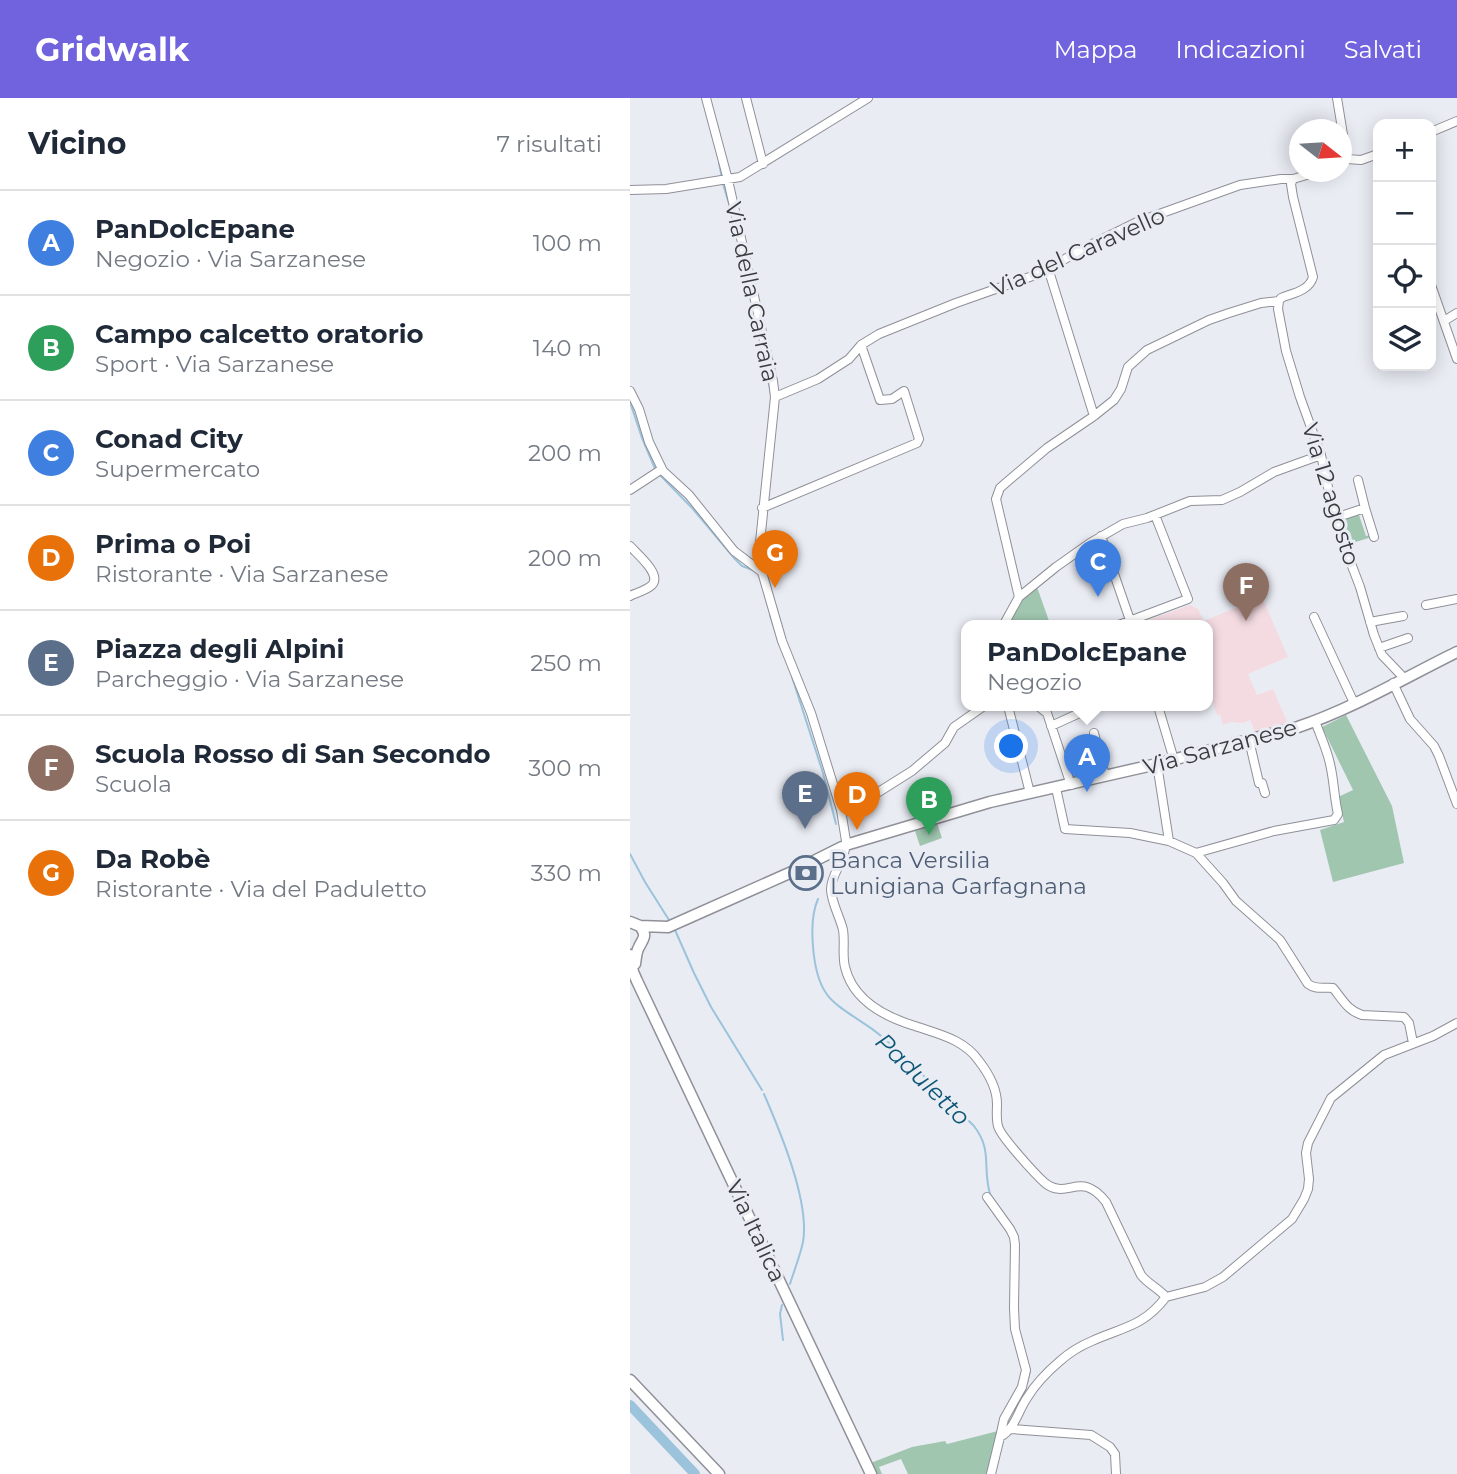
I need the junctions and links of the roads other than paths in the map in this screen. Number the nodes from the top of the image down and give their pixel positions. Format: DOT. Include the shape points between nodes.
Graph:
graph roads {
  1 [pos="706,98"];
  2 [pos="746,98"];
  3 [pos="848,98"];
  4 [pos="868,98"];
  5 [pos="1337,98"];
  6 [pos="849,109"];
  7 [pos="1339,119"];
  8 [pos="1457,121"];
  9 [pos="1436,130"];
  10 [pos="1373,156"];
  11 [pos="1352,161"];
  12 [pos="763,164"];
  13 [pos="1289,179"];
  14 [pos="728,180"];
  15 [pos="1292,182"];
  16 [pos="630,190"];
  17 [pos="1048,268"];
  18 [pos="1436,299"];
  19 [pos="1279,300"];
  20 [pos="1457,313"];
  21 [pos="1444,321"];
  22 [pos="861,345"];
  23 [pos="1457,359"];
  24 [pos="630,391"];
  25 [pos="775,397"];
  26 [pos="1094,416"];
  27 [pos="1321,455"];
  28 [pos="659,471"];
  29 [pos="1357,480"];
  30 [pos="630,490"];
  31 [pos="762,508"];
  32 [pos="1365,508"];
  33 [pos="1155,514"];
  34 [pos="1335,518"];
  35 [pos="1101,536"];
  36 [pos="1374,537"];
  37 [pos="630,546"];
  38 [pos="762,572"];
  39 [pos="630,596"];
  40 [pos="1019,597"];
  41 [pos="1457,599"];
  42 [pos="1426,605"];
  43 [pos="1404,615"];
  44 [pos="1314,617"];
  45 [pos="1006,620"];
  46 [pos="1130,620"];
  47 [pos="1138,620"];
  48 [pos="1370,622"];
  49 [pos="1406,637"];
  50 [pos="1379,648"];
  51 [pos="1457,652"];
  52 [pos="1399,680"];
  53 [pos="1354,703"];
  54 [pos="978,711"];
  55 [pos="1009,711"];
  56 [pos="1044,711"];
  57 [pos="1083,711"];
  58 [pos="1159,711"];
  59 [pos="1315,721"];
  60 [pos="1051,726"];
  61 [pos="1094,733"];
  62 [pos="1248,740"];
  63 [pos="1174,760"];
  64 [pos="1157,764"];
  65 [pos="1105,776"];
  66 [pos="1071,785"];
  67 [pos="1056,788"];
  68 [pos="1030,793"];
  69 [pos="1265,793"];
  70 [pos="1457,804"];
  71 [pos="841,810"];
  72 [pos="1169,841"];
  73 [pos="846,845"];
  74 [pos="1196,853"];
  75 [pos="635,924"];
  76 [pos="663,928"];
  77 [pos="636,947"];
  78 [pos="1457,1023"];
  79 [pos="1413,1043"];
  80 [pos="987,1197"];
  81 [pos="1166,1297"];
  82 [pos="630,1380"];
  83 [pos="1005,1434"];
  84 [pos="719,1474"];
  85 [pos="871,1474"];
  86 [pos="991,1474"];
  87 [pos="1116,1474"];
  1 -- 14 [label="street, Via della Carraia"];
  2 -- 12 [label="street"];
  3 -- 6 [label="street"];
  4 -- 6 [label="street"];
  5 -- 7 [label="street"];
  6 -- 12 [label="street"];
  8 -- 9 [label="street"];
  10 -- 11 [label="street"];
  12 -- 14 [label="street"];
  13 -- 17 [label="street, Via del Caravello" via="1226,189 1138,222"];
  14 -- 16 [label="street"];
  14 -- 25 [label="street, Via della Carraia"];
  15 -- 19 [label="street" via="1313,276 1304,289"];
  17 -- 22 [label="street, Via del Caravello"];
  17 -- 26 [label="street"];
  18 -- 21 [label="street"];
  19 -- 26 [label="street" via="1209,320 1147,350 1128,367 1116,397"];
  19 -- 27 [label="street, Via 12 agosto" via="1286,351"];
  20 -- 21 [label="street"];
  21 -- 23 [label="street"];
  22 -- 25 [label="street, Via del Caravello" via="849,359 817,379"];
  22 -- 31 [label="street" via="880,400 904,391 917,443"];
  24 -- 28 [label="street"];
  25 -- 31 [label="street, Via della Carraia"];
  26 -- 40 [label="street" via="1000,488 996,499"];
  27 -- 33 [label="street" via="1274,472 1222,500 1190,501"];
  27 -- 34 [label="street, Via 12 agosto"];
  28 -- 30 [label="street"];
  28 -- 38 [label="street" via="689,495 734,551"];
  29 -- 32 [label="street"];
  31 -- 38 [label="street, Via della Carraia"];
  32 -- 34 [label="street"];
  32 -- 36 [label="street"];
  33 -- 35 [label="street"];
  33 -- 47 [label="street" via="1188,599"];
  34 -- 48 [label="street, Via 12 agosto"];
  35 -- 40 [label="street"];
  35 -- 46 [label="street"];
  37 -- 39 [label="street" via="654,581"];
  38 -- 71 [label="street, Via della Carraia"];
  40 -- 45 [label="street"];
  41 -- 42 [label="street"];
  43 -- 48 [label="street"];
  44 -- 53 [label="street"];
  48 -- 50 [label="street, Via 12 agosto"];
  49 -- 50 [label="street"];
  50 -- 52 [label="street, Via 12 agosto"];
  51 -- 52 [label="main road, Via Sarzanese"];
  52 -- 53 [label="main road, Via Sarzanese"];
  52 -- 70 [label="street, Via 12 agosto" via="1410,719 1434,746"];
  53 -- 59 [label="main road, Via Sarzanese"];
  54 -- 71 [label="street" via="954,727 946,743 912,771"];
  55 -- 68 [label="street"];
  56 -- 60 [label="street"];
  57 -- 60 [label="street"];
  58 -- 63 [label="street"];
  59 -- 62 [label="main road, Via Sarzanese"];
  59 -- 74 [label="street" via="1330,760 1337,817"];
  60 -- 66 [label="street"];
  61 -- 65 [label="street"];
  62 -- 63 [label="main road, Via Sarzanese"];
  62 -- 69 [label="street"];
  63 -- 64 [label="main road, Via Sarzanese"];
  64 -- 65 [label="main road, Via Sarzanese"];
  64 -- 72 [label="street"];
  65 -- 66 [label="main road, Via Sarzanese"];
  66 -- 67 [label="main road, Via Sarzanese"];
  67 -- 68 [label="main road, Via Sarzanese"];
  67 -- 72 [label="street" via="1065,829"];
  68 -- 73 [label="main road, Via Sarzanese"];
  71 -- 73 [label="street, Via della Carraia"];
  72 -- 74 [label="street"];
  73 -- 76 [label="main road, Via Sarzanese"];
  73 -- 81 [label="street" via="831,889 844,936 845,970 858,993 874,1009 954,1040 973,1054 995,1087 998,1128 1005,1137 1053,1188 1084,1185 1099,1193 1141,1275"];
  74 -- 79 [label="street" via="1236,901 1280,940 1308,984 1333,988 1356,1013 1404,1017"];
  75 -- 76 [label="main road"];
  75 -- 77 [label="main road, Via Italica" via="644,932"];
  76 -- 77 [label="main road, Via Sarzanese"];
  77 -- 85 [label="main road, Via Italica" via="641,987"];
  78 -- 79 [label="street"];
  79 -- 81 [label="street" via="1384,1055 1331,1098 1308,1143 1306,1195 1287,1224 1223,1277"];
  80 -- 83 [label="street" via="1014,1237 1015,1329 1026,1370 1004,1419"];
  81 -- 83 [label="street" via="1141,1322 1070,1352 1037,1383"];
  82 -- 84 [label="main road"];
  83 -- 86 [label="street"];
  83 -- 87 [label="street" via="1091,1435 1115,1454"];
}
